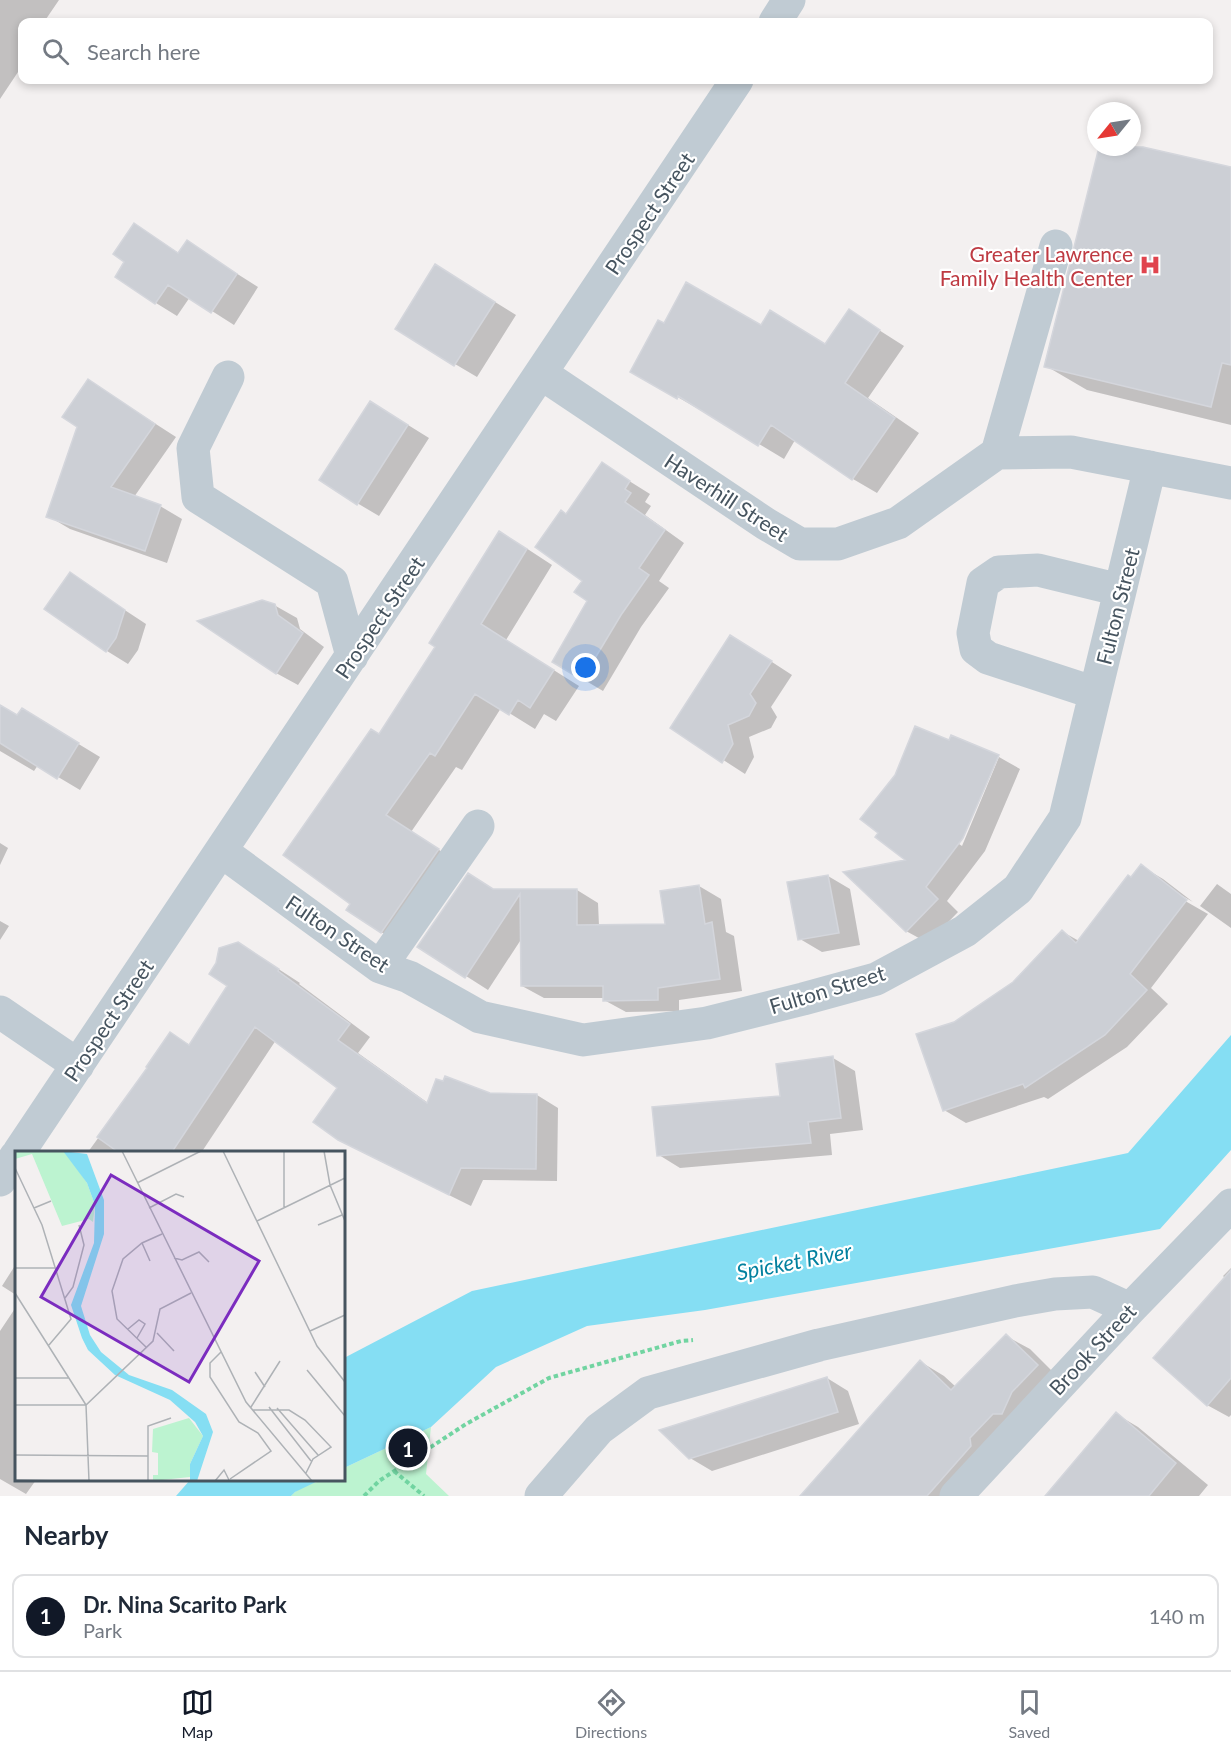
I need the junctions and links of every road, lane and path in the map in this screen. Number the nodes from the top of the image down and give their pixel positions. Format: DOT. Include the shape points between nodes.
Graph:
graph roads {
  1 [pos="789,0"];
  2 [pos="778,18"];
  3 [pos="734,84"];
  4 [pos="1056,246"];
  5 [pos="542,374"];
  6 [pos="228,377"];
  7 [pos="997,453"];
  8 [pos="1150,467"];
  9 [pos="1231,483"];
  10 [pos="1120,590"];
  11 [pos="352,656"];
  12 [pos="1095,693"];
  13 [pos="478,826"];
  14 [pos="221,851"];
  15 [pos="380,967"];
  16 [pos="0,1012"];
  17 [pos="78,1065"];
  18 [pos="20,1151"];
  19 [pos="15,1158"];
  20 [pos="0,1180"];
  21 [pos="1231,1205"];
  22 [pos="1130,1309"];
  23 [pos="394,1471"];
  24 [pos="424,1496"];
  25 [pos="542,1496"];
  26 [pos="956,1496"];
  1 -- 2 [label="street"];
  3 -- 5 [label="street, Prospect Street"];
  4 -- 7 [label="street"];
  5 -- 7 [label="street, Haverhill Street" via="800,544 838,544 898,523"];
  5 -- 11 [label="street, Prospect Street"];
  6 -- 11 [label="street" via="193,448 198,497 332,582"];
  7 -- 8 [label="street" via="1071,452"];
  8 -- 9 [label="street"];
  8 -- 10 [label="street, Fulton Street"];
  10 -- 12 [label="street, Fulton Street"];
  10 -- 12 [label="street" via="1038,570 999,572 982,583 973,633 976,649 988,658"];
  11 -- 14 [label="street, Prospect Street"];
  12 -- 15 [label="street, Fulton Street" via="1065,818 1018,890 965,931 876,979 707,1023 583,1040 480,1017 409,977"];
  13 -- 15 [label="street"];
  14 -- 15 [label="street, Fulton Street"];
  14 -- 17 [label="street, Prospect Street"];
  16 -- 17 [label="street"];
  17 -- 18 [label="street, Prospect Street"];
  19 -- 20 [label="street, Prospect Street"];
  21 -- 22 [label="street, Brook Street"];
  22 -- 25 [label="street" via="1093,1292 1055,1294 819,1345 648,1393 599,1429"];
  22 -- 26 [label="street, Brook Street"];
  23 -- 24 [label="path"];
}
